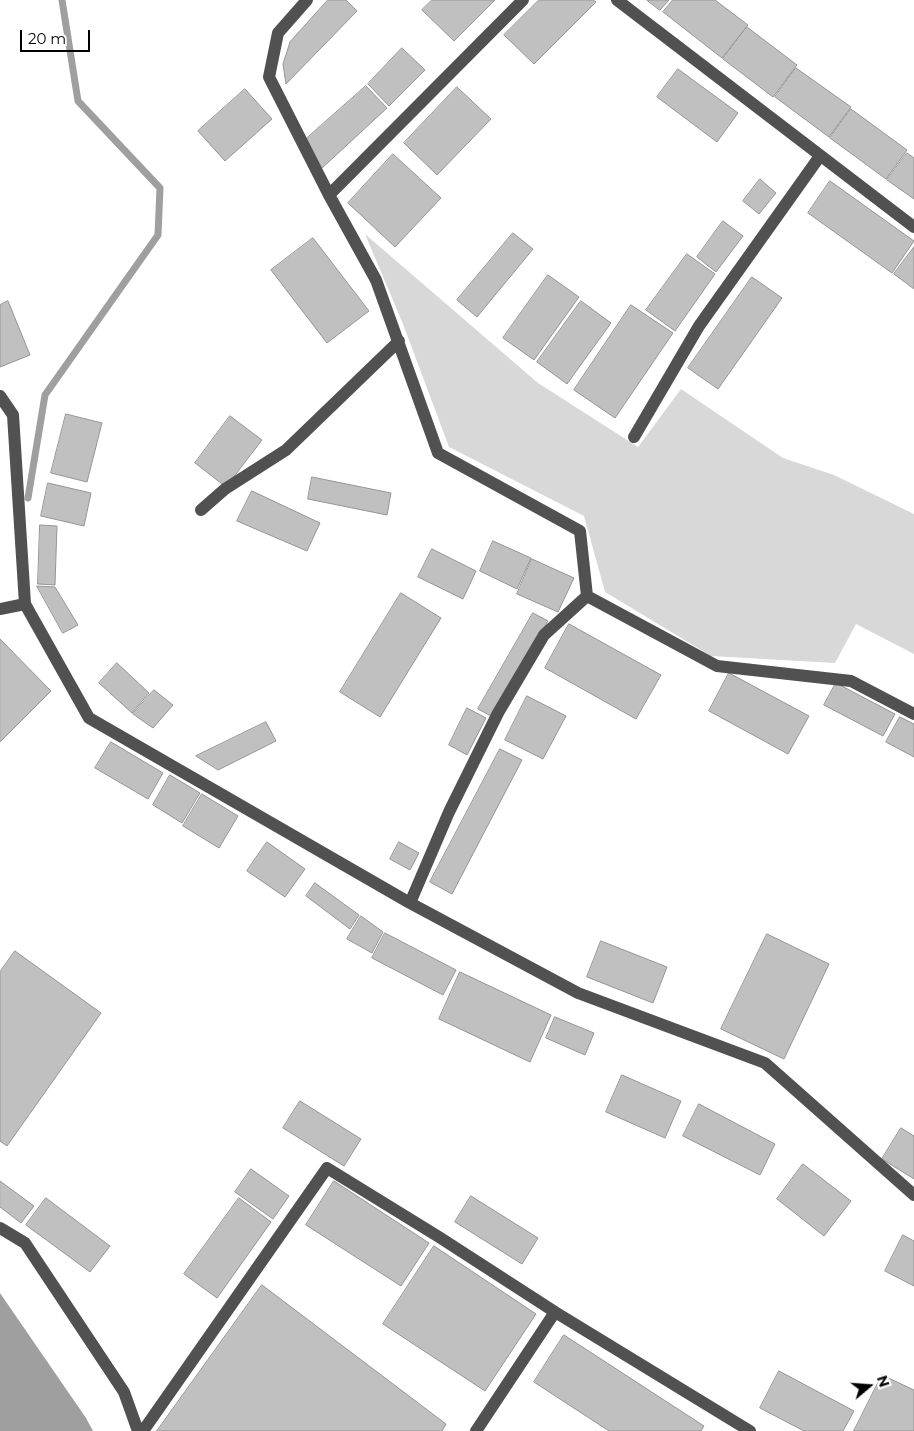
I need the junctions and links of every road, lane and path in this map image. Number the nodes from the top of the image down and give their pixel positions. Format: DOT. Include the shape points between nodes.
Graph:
graph roads {
  1 [pos="307,0"];
  2 [pos="523,0"];
  3 [pos="617,0"];
  4 [pos="820,156"];
  5 [pos="329,195"];
  6 [pos="914,226"];
  7 [pos="399,341"];
  8 [pos="0,396"];
  9 [pos="634,436"];
  10 [pos="202,510"];
  11 [pos="587,596"];
  12 [pos="25,604"];
  13 [pos="0,609"];
  14 [pos="914,714"];
  15 [pos="410,903"];
  16 [pos="914,1195"];
  17 [pos="0,1228"];
  18 [pos="555,1312"];
  19 [pos="138,1431"];
  20 [pos="143,1431"];
  21 [pos="476,1431"];
  22 [pos="750,1431"];
  1 -- 5 [label="street" via="278,33 269,77"];
  2 -- 5 [label="street"];
  3 -- 4 [label="street"];
  4 -- 6 [label="street"];
  4 -- 9 [label="street" via="699,326"];
  5 -- 7 [label="street" via="376,280"];
  7 -- 10 [label="street" via="286,450 226,489"];
  7 -- 11 [label="street" via="438,453 580,531"];
  8 -- 12 [label="street" via="13,415"];
  11 -- 14 [label="street" via="717,666 851,681"];
  11 -- 15 [label="street" via="544,635 498,713 449,812"];
  12 -- 13 [label="street"];
  12 -- 15 [label="street" via="89,718"];
  15 -- 16 [label="street" via="578,992 765,1063"];
  17 -- 19 [label="street" via="25,1243 124,1392"];
  18 -- 20 [label="street" via="327,1168"];
  18 -- 21 [label="street"];
  18 -- 22 [label="street"];
}
